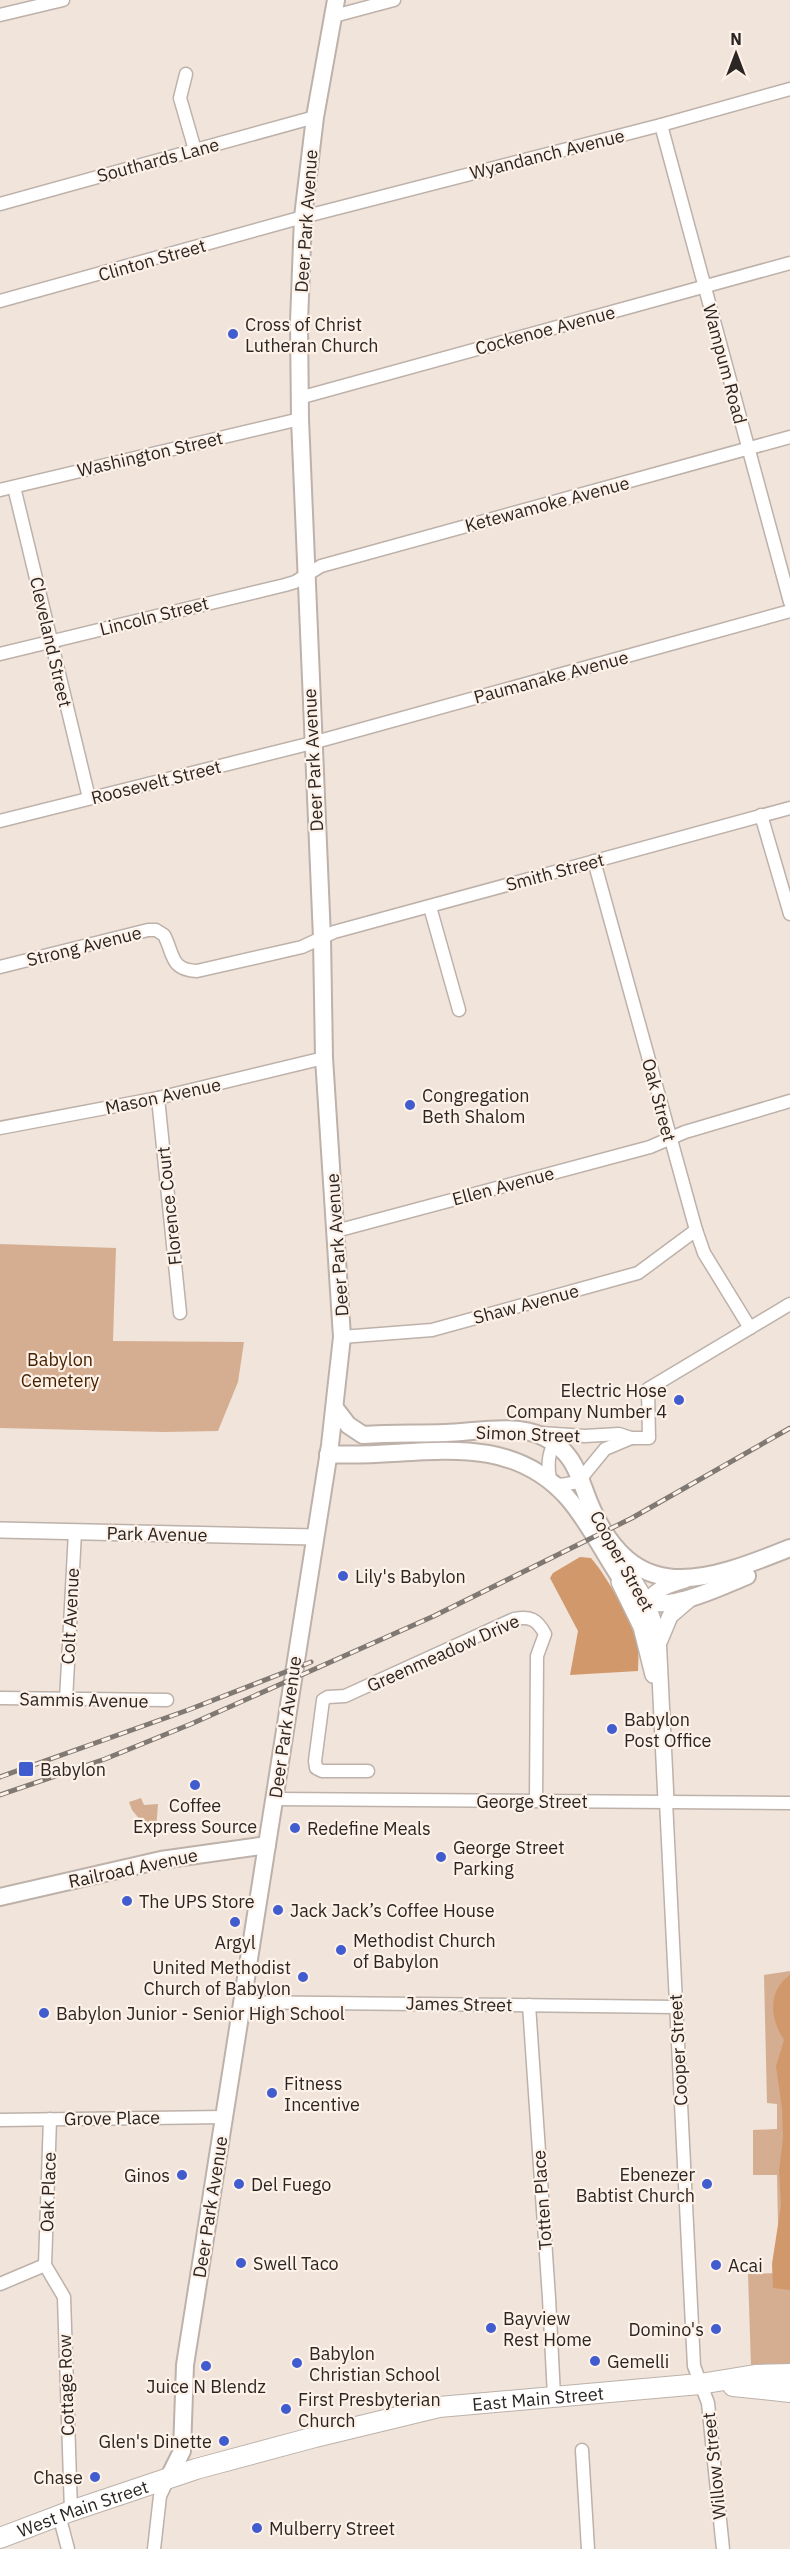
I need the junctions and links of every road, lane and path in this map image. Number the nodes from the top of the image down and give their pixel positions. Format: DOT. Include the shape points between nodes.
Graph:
graph roads {
  1 [pos="63,0"];
  2 [pos="394,0"];
  3 [pos="335,8"];
  4 [pos="0,15"];
  5 [pos="186,74"];
  6 [pos="790,89"];
  7 [pos="315,117"];
  8 [pos="661,125"];
  9 [pos="195,150"];
  10 [pos="0,204"];
  11 [pos="303,217"];
  12 [pos="790,263"];
  13 [pos="705,287"];
  14 [pos="0,301"];
  15 [pos="299,398"];
  16 [pos="300,419"];
  17 [pos="790,437"];
  18 [pos="748,448"];
  19 [pos="14,487"];
  20 [pos="0,490"];
  21 [pos="305,573"];
  22 [pos="790,602"];
  23 [pos="790,611"];
  24 [pos="50,641"];
  25 [pos="0,654"];
  26 [pos="312,743"];
  27 [pos="89,798"];
  28 [pos="790,808"];
  29 [pos="762,815"];
  30 [pos="0,820"];
  31 [pos="594,861"];
  32 [pos="430,907"];
  33 [pos="790,914"];
  34 [pos="322,938"];
  35 [pos="0,967"];
  36 [pos="459,1010"];
  37 [pos="324,1058"];
  38 [pos="158,1098"];
  39 [pos="790,1101"];
  40 [pos="0,1128"];
  41 [pos="669,1138"];
  42 [pos="696,1230"];
  43 [pos="336,1231"];
  44 [pos="790,1304"];
  45 [pos="180,1313"];
  46 [pos="750,1328"];
  47 [pos="342,1336"];
  48 [pos="335,1408"];
  49 [pos="535,1432"];
  50 [pos="442,1433"];
  51 [pos="631,1438"];
  52 [pos="559,1439"];
  53 [pos="329,1450"];
  54 [pos="582,1479"];
  55 [pos="551,1483"];
  56 [pos="0,1530"];
  57 [pos="75,1532"];
  58 [pos="315,1537"];
  59 [pos="613,1543"];
  60 [pos="790,1548"];
  61 [pos="790,1553"];
  62 [pos="613,1569"];
  63 [pos="688,1580"];
  64 [pos="696,1595"];
  65 [pos="647,1602"];
  66 [pos="641,1628"];
  67 [pos="659,1643"];
  68 [pos="0,1698"];
  69 [pos="66,1700"];
  70 [pos="167,1700"];
  71 [pos="661,1716"];
  72 [pos="368,1771"];
  73 [pos="275,1799"];
  74 [pos="537,1801"];
  75 [pos="666,1801"];
  76 [pos="790,1803"];
  77 [pos="267,1845"];
  78 [pos="0,1897"];
  79 [pos="243,2002"];
  80 [pos="528,2005"];
  81 [pos="676,2007"];
  82 [pos="224,2117"];
  83 [pos="50,2119"];
  84 [pos="0,2120"];
  85 [pos="45,2265"];
  86 [pos="0,2284"];
  87 [pos="790,2374"];
  88 [pos="700,2384"];
  89 [pos="790,2392"];
  90 [pos="554,2396"];
  91 [pos="582,2450"];
  92 [pos="168,2479"];
  93 [pos="65,2513"];
  94 [pos="0,2538"];
  95 [pos="68,2549"];
  96 [pos="154,2549"];
  97 [pos="588,2549"];
  98 [pos="723,2549"];
  1 -- 4 [label="street"];
  2 -- 3 [label="street"];
  3 -- 7 [label="main road, Deer Park Avenue"];
  5 -- 9 [label="street" via="180,98"];
  6 -- 8 [label="street, Wyandanch Avenue"];
  7 -- 9 [label="street, Southards Lane"];
  7 -- 11 [label="main road, Deer Park Avenue"];
  8 -- 11 [label="street, Wyandanch Avenue"];
  8 -- 13 [label="street, Wampum Road"];
  9 -- 10 [label="street, Southards Lane"];
  11 -- 14 [label="street, Clinton Street"];
  11 -- 15 [label="main road, Deer Park Avenue"];
  12 -- 13 [label="street, Cockenoe Avenue"];
  13 -- 15 [label="street, Cockenoe Avenue"];
  13 -- 18 [label="street, Wampum Road"];
  15 -- 16 [label="main road, Deer Park Avenue"];
  16 -- 19 [label="street, Washington Street"];
  16 -- 21 [label="main road, Deer Park Avenue"];
  17 -- 18 [label="street, Ketewamoke Avenue"];
  18 -- 21 [label="street, Ketewamoke Avenue"];
  18 -- 22 [label="street, Wampum Road"];
  19 -- 20 [label="street, Washington Street"];
  19 -- 24 [label="street, Cleveland Street"];
  21 -- 24 [label="street, Lincoln Street" via="285,585"];
  21 -- 26 [label="main road, Deer Park Avenue"];
  23 -- 26 [label="street, Paumanake Avenue"];
  24 -- 25 [label="street, Lincoln Street"];
  24 -- 27 [label="street, Cleveland Street"];
  26 -- 27 [label="street, Roosevelt Street"];
  26 -- 34 [label="main road, Deer Park Avenue"];
  27 -- 30 [label="street, Roosevelt Street"];
  28 -- 29 [label="street, Smith Street"];
  29 -- 31 [label="street, Smith Street"];
  29 -- 33 [label="street"];
  31 -- 32 [label="street, Smith Street"];
  31 -- 41 [label="street, Oak Street"];
  32 -- 34 [label="street, Smith Street"];
  32 -- 36 [label="street"];
  34 -- 35 [label="street, Strong Avenue" via="302,947 197,971 177,964 164,935 148,930"];
  34 -- 37 [label="main road, Deer Park Avenue"];
  37 -- 38 [label="street, Mason Avenue"];
  37 -- 43 [label="main road, Deer Park Avenue"];
  38 -- 40 [label="street, Mason Avenue"];
  38 -- 45 [label="street, Florence Court"];
  39 -- 41 [label="street, Ellen Avenue"];
  41 -- 42 [label="street, Oak Street"];
  41 -- 43 [label="street, Ellen Avenue"];
  42 -- 46 [label="street, Oak Street" via="704,1253"];
  42 -- 47 [label="street, Shaw Avenue" via="638,1273 432,1330"];
  43 -- 47 [label="main road, Deer Park Avenue"];
  44 -- 46 [label="street"];
  46 -- 51 [label="street, Simon Street" via="648,1389 649,1438"];
  47 -- 48 [label="main road, Deer Park Avenue"];
  48 -- 50 [label="main road, Simon Street" via="348,1425 363,1435"];
  48 -- 53 [label="main road, Deer Park Avenue"];
  49 -- 50 [label="main road, Simon Street"];
  49 -- 52 [label="main road, Cooper Street"];
  50 -- 53 [label="main road, Simon Street"];
  51 -- 52 [label="street, Simon Street" via="619,1434"];
  51 -- 54 [label="street" via="598,1454"];
  52 -- 54 [label="main road, Cooper Street"];
  52 -- 55 [label="street" via="548,1466"];
  53 -- 55 [label="main road, Simon Street" via="459,1450 495,1454"];
  53 -- 58 [label="main road, Deer Park Avenue"];
  54 -- 55 [label="street" via="570,1484"];
  54 -- 59 [label="main road, Cooper Street" via="590,1504"];
  55 -- 62 [label="main road" via="580,1514"];
  56 -- 57 [label="street, Park Avenue"];
  57 -- 58 [label="street, Park Avenue"];
  57 -- 69 [label="street, Colt Avenue"];
  58 -- 73 [label="main road, Deer Park Avenue"];
  59 -- 63 [label="main road" via="647,1571"];
  59 -- 65 [label="street, Cooper Street"];
  60 -- 63 [label="main road" via="734,1569"];
  61 -- 64 [label="main road" via="752,1574"];
  62 -- 65 [label="main road" via="633,1595"];
  62 -- 66 [label="street, Cooper Street"];
  63 -- 65 [label="street" via="661,1588"];
  64 -- 65 [label="main road" via="663,1604"];
  64 -- 67 [label="street" via="670,1616"];
  65 -- 66 [label="street"];
  65 -- 67 [label="street, Cooper Street"];
  66 -- 71 [label="street, Cooper Street"];
  67 -- 71 [label="street, Cooper Street"];
  68 -- 69 [label="street, Sammis Avenue"];
  69 -- 70 [label="street, Sammis Avenue"];
  71 -- 75 [label="street, Cooper Street"];
  72 -- 74 [label="street, Greenmeadow Drive" via="322,1771 316,1767 323,1700 345,1696 514,1619 529,1617 545,1634 537,1656"];
  73 -- 74 [label="street, George Street"];
  73 -- 77 [label="main road, Deer Park Avenue"];
  74 -- 75 [label="street, George Street"];
  75 -- 76 [label="street, George Street"];
  75 -- 81 [label="street, Cooper Street"];
  77 -- 78 [label="main road, Railroad Avenue" via="161,1860"];
  77 -- 79 [label="main road, Deer Park Avenue"];
  79 -- 80 [label="street, James Street"];
  79 -- 82 [label="main road, Deer Park Avenue"];
  80 -- 81 [label="street, James Street"];
  80 -- 90 [label="street, Totten Place"];
  81 -- 88 [label="street, Cooper Street" via="694,2366"];
  82 -- 83 [label="street, Grove Place"];
  82 -- 92 [label="main road, Deer Park Avenue" via="185,2366 182,2451"];
  83 -- 84 [label="street, Grove Place"];
  83 -- 85 [label="street, Oak Place"];
  85 -- 86 [label="street"];
  85 -- 93 [label="street, Cottage Row" via="64,2297"];
  87 -- 88 [label="main road, East Main Street"];
  88 -- 89 [label="main road, East Main Street"];
  88 -- 90 [label="main road, East Main Street"];
  88 -- 98 [label="street, Willow Street" via="708,2403"];
  90 -- 92 [label="main road, East Main Street" via="439,2407"];
  91 -- 97 [label="street"];
  92 -- 93 [label="main road, West Main Street"];
  92 -- 96 [label="street" via="160,2496"];
  93 -- 94 [label="main road, West Main Street"];
  93 -- 95 [label="street, Cottage Row"];
}
